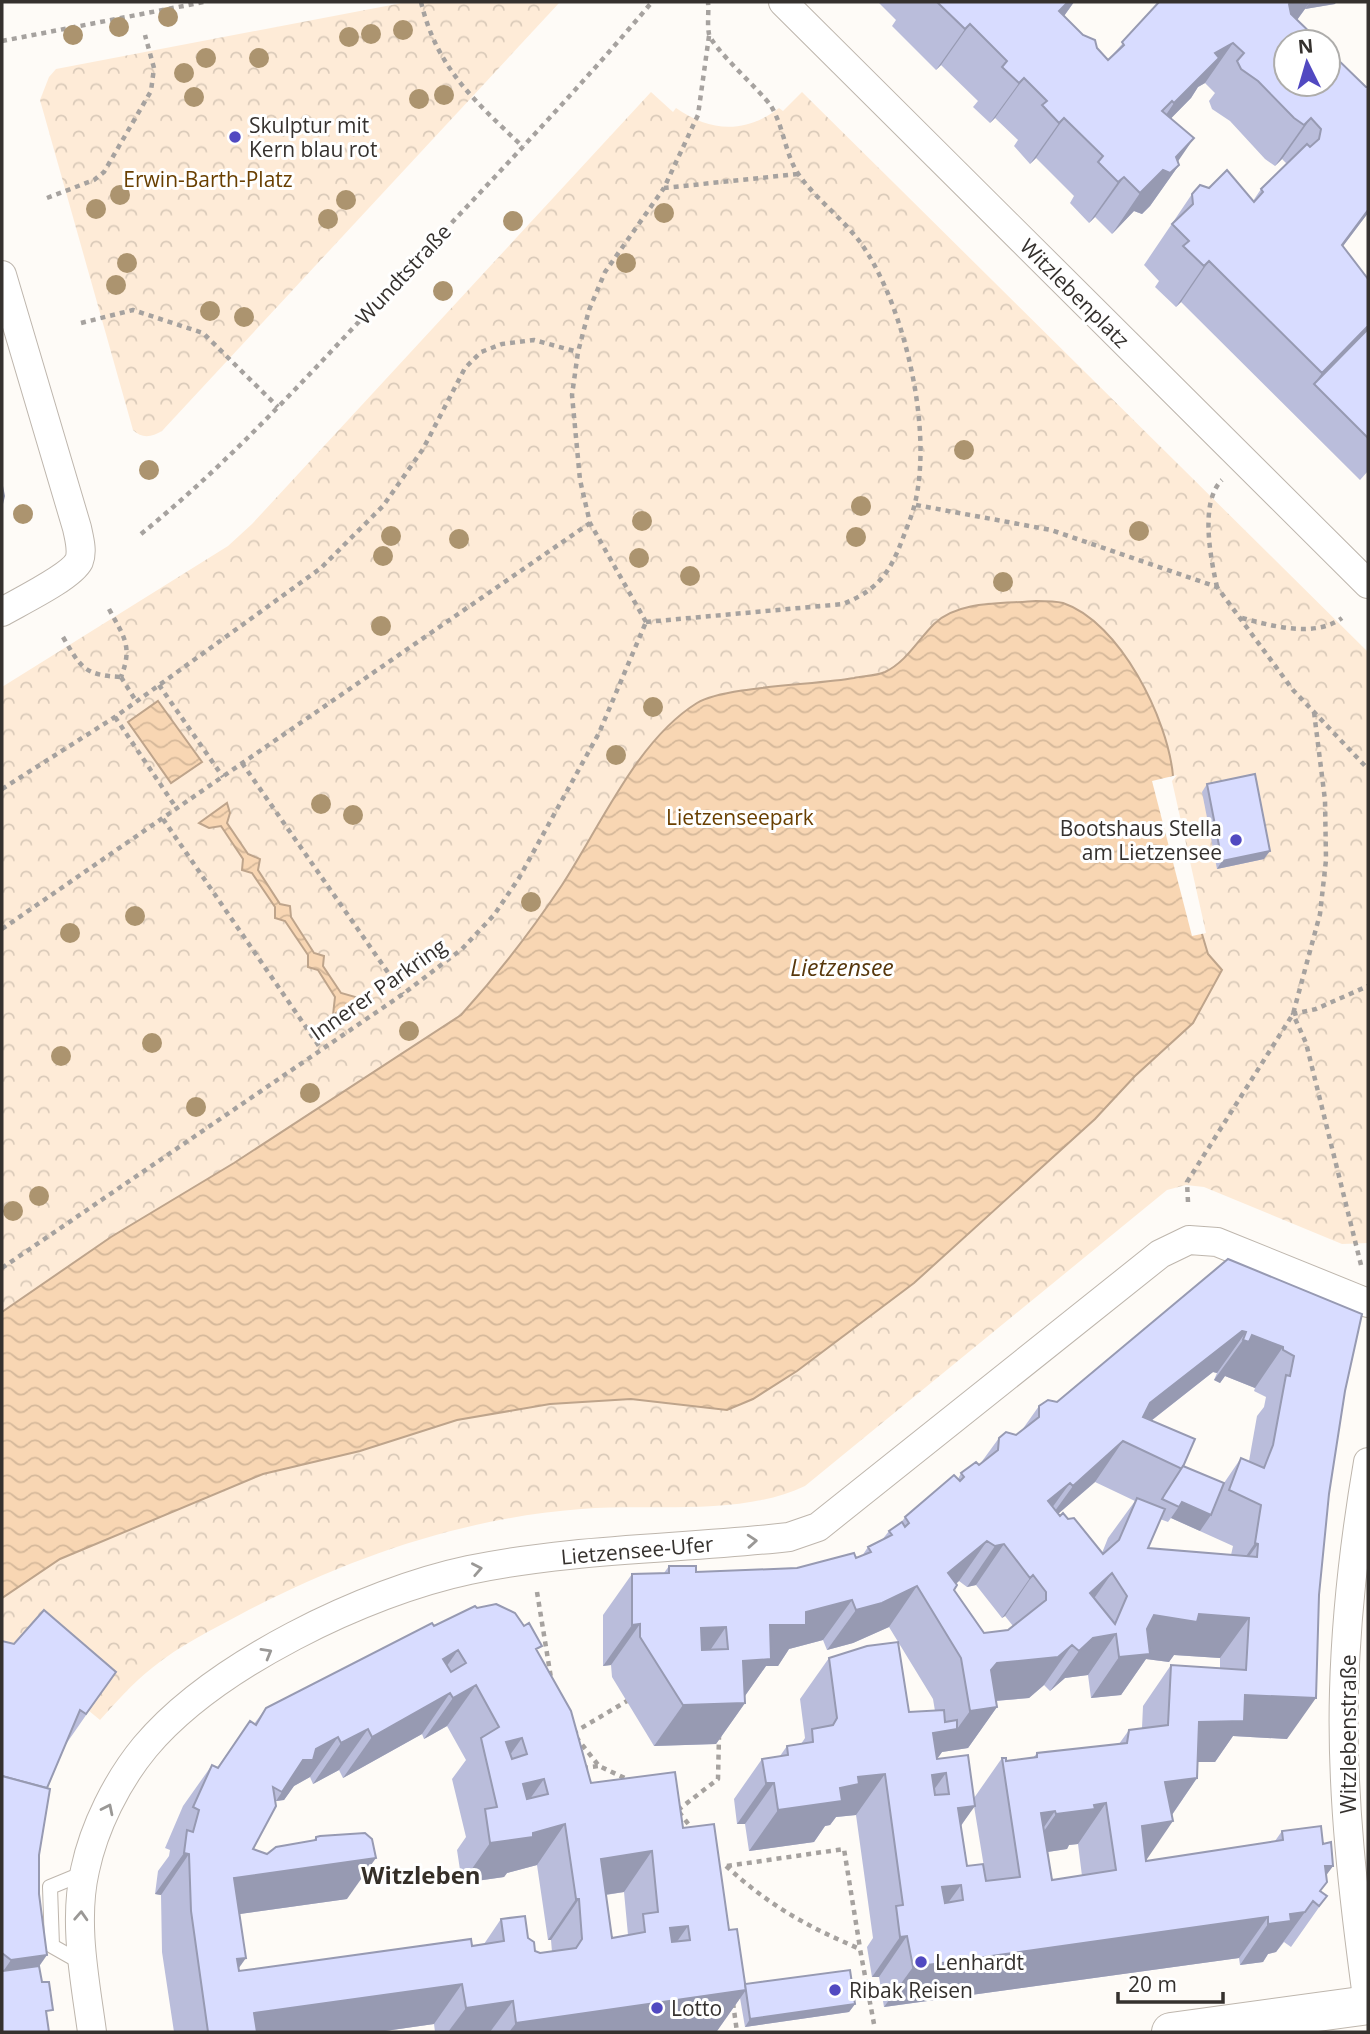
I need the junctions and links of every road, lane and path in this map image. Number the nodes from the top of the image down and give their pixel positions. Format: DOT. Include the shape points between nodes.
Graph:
graph roads {
  1 [pos="204,2"];
  2 [pos="421,2"];
  3 [pos="652,2"];
  4 [pos="708,2"];
  5 [pos="783,2"];
  6 [pos="145,35"];
  7 [pos="709,36"];
  8 [pos="2,41"];
  9 [pos="523,147"];
  10 [pos="798,174"];
  11 [pos="664,188"];
  12 [pos="47,198"];
  13 [pos="2,275"];
  14 [pos="81,323"];
  15 [pos="578,352"];
  16 [pos="278,407"];
  17 [pos="1243,461"];
  18 [pos="916,505"];
  19 [pos="590,523"];
  20 [pos="141,534"];
  21 [pos="1368,584"];
  22 [pos="1217,587"];
  23 [pos="109,609"];
  24 [pos="2,612"];
  25 [pos="1241,618"];
  26 [pos="1342,618"];
  27 [pos="646,622"];
  28 [pos="63,637"];
  29 [pos="121,677"];
  30 [pos="159,685"];
  31 [pos="136,701"];
  32 [pos="1314,711"];
  33 [pos="115,717"];
  34 [pos="242,763"];
  35 [pos="1368,769"];
  36 [pos="223,777"];
  37 [pos="2,789"];
  38 [pos="177,809"];
  39 [pos="163,819"];
  40 [pos="2,929"];
  41 [pos="1368,986"];
  42 [pos="402,994"];
  43 [pos="1293,1014"];
  44 [pos="321,1049"];
  45 [pos="1188,1202"];
  46 [pos="1361,1265"];
  47 [pos="2,1268"];
  48 [pos="1368,1303"];
  49 [pos="1368,1462"];
  50 [pos="537,1592"];
  51 [pos="552,1682"];
  52 [pos="627,1701"];
  53 [pos="569,1724"];
  54 [pos="719,1731"];
  55 [pos="574,1733"];
  56 [pos="565,1736"];
  57 [pos="599,1766"];
  58 [pos="577,1769"];
  59 [pos="635,1783"];
  60 [pos="667,1803"];
  61 [pos="678,1810"];
  62 [pos="698,1838"];
  63 [pos="726,1866"];
  64 [pos="715,1867"];
  65 [pos="860,1949"];
  66 [pos="731,1991"];
  67 [pos="1368,2005"];
  68 [pos="874,2024"];
  69 [pos="92,2032"];
  70 [pos="737,2032"];
  71 [pos="1171,2032"];
  1 -- 8 [label="path"];
  2 -- 9 [label="path" via="437,50 455,79"];
  3 -- 9 [label="path, Wundtstraße"];
  4 -- 7 [label="path"];
  5 -- 17 [label="street, Witzlebenplatz"];
  6 -- 12 [label="path" via="154,68 151,91 104,172"];
  7 -- 10 [label="path" via="771,107"];
  7 -- 11 [label="path" via="698,115"];
  9 -- 16 [label="path, Wundtstraße"];
  10 -- 11 [label="path"];
  10 -- 18 [label="path" via="859,240 880,273 899,324 916,402"];
  11 -- 15 [label="path" via="605,272"];
  13 -- 24 [label="street" via="77,528 79,562"];
  14 -- 16 [label="path" via="133,310 202,333"];
  15 -- 19 [label="path" via="572,395 574,430"];
  15 -- 30 [label="path" via="534,340 481,352 465,368 423,449 383,506 321,568"];
  16 -- 20 [label="path, Wundtstraße" via="191,494"];
  17 -- 21 [label="street, Witzlebenplatz"];
  17 -- 22 [label="path" via="1215,487 1210,507 1208,534"];
  18 -- 22 [label="path" via="1051,530"];
  18 -- 27 [label="path" via="888,574 866,594 843,604"];
  19 -- 27 [label="path"];
  19 -- 34 [label="path"];
  22 -- 25 [label="path"];
  23 -- 29 [label="path" via="129,655"];
  25 -- 26 [label="path" via="1307,628 1331,626"];
  25 -- 32 [label="path" via="1293,690"];
  27 -- 42 [label="path, Innerer Parkring" via="599,733 519,878 462,950"];
  28 -- 29 [label="path" via="80,667 96,676"];
  29 -- 31 [label="path"];
  30 -- 31 [label="path"];
  30 -- 36 [label="path"];
  31 -- 33 [label="path"];
  32 -- 35 [label="path"];
  32 -- 43 [label="path" via="1325,800 1326,860 1320,914"];
  33 -- 37 [label="path"];
  33 -- 38 [label="path"];
  34 -- 36 [label="path"];
  34 -- 42 [label="path"];
  36 -- 38 [label="path"];
  38 -- 39 [label="path"];
  39 -- 40 [label="path"];
  39 -- 44 [label="path"];
  41 -- 43 [label="path"];
  42 -- 44 [label="path, Innerer Parkring"];
  43 -- 45 [label="path" via="1187,1182"];
  43 -- 46 [label="path" via="1306,1043"];
  44 -- 47 [label="path, Innerer Parkring"];
  69 -- 48 [label="street, Lietzensee-Ufer, one-way" via="80,1924 92,1842 124,1775 172,1719 271,1650 376,1598 429,1580 604,1551 778,1539 818,1527 1160,1254 1189,1240 1217,1242"];
  49 -- 67 [label="street, Witzlebenstraße" via="1353,1553 1344,1692 1349,1848"];
  50 -- 51 [label="path"];
  52 -- 55 [label="path"];
  53 -- 55 [label="path"];
  54 -- 61 [label="path" via="718,1780"];
  55 -- 56 [label="path"];
  55 -- 57 [label="path"];
  57 -- 58 [label="path"];
  57 -- 59 [label="path"];
  60 -- 61 [label="path"];
  61 -- 62 [label="path"];
  63 -- 64 [label="path"];
  63 -- 65 [label="path" via="756,1893 803,1924"];
  63 -- 65 [label="path" via="844,1849"];
  65 -- 68 [label="path"];
  66 -- 70 [label="path"];
  67 -- 71 [label="main road"];
}
